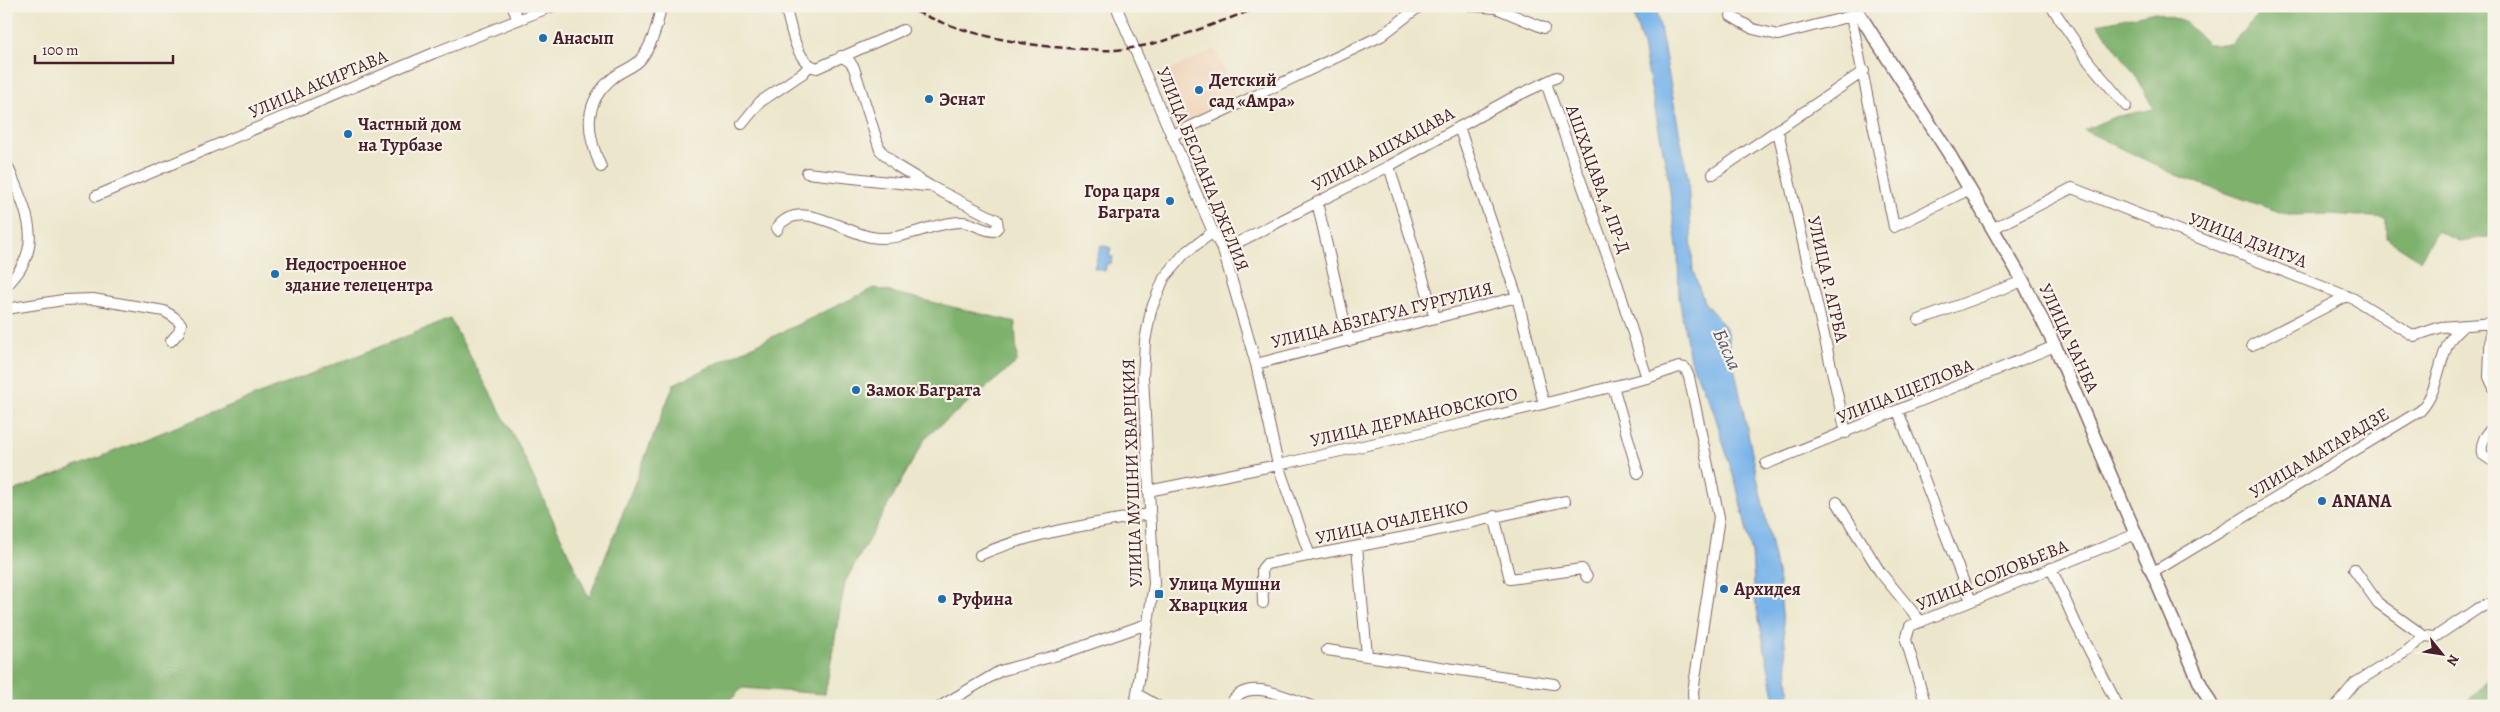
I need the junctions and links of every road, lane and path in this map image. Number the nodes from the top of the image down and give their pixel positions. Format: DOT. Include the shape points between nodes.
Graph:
graph roads {
  1 [pos="513,6"];
  2 [pos="553,6"];
  3 [pos="661,6"];
  4 [pos="784,6"];
  5 [pos="1116,6"];
  6 [pos="1420,6"];
  7 [pos="1472,6"];
  8 [pos="2051,6"];
  9 [pos="1496,7"];
  10 [pos="1855,11"];
  11 [pos="1731,16"];
  12 [pos="517,19"];
  13 [pos="1544,28"];
  14 [pos="903,30"];
  15 [pos="841,56"];
  16 [pos="809,66"];
  17 [pos="1864,71"];
  18 [pos="1558,77"];
  19 [pos="1546,84"];
  20 [pos="2126,106"];
  21 [pos="742,124"];
  22 [pos="1459,127"];
  23 [pos="1778,131"];
  24 [pos="1174,136"];
  25 [pos="6,162"];
  26 [pos="1389,166"];
  27 [pos="601,167"];
  28 [pos="807,173"];
  29 [pos="1713,174"];
  30 [pos="930,186"];
  31 [pos="1970,188"];
  32 [pos="96,196"];
  33 [pos="1317,202"];
  34 [pos="1994,228"];
  35 [pos="777,230"];
  36 [pos="1213,232"];
  37 [pos="1223,250"];
  38 [pos="2023,281"];
  39 [pos="6,286"];
  40 [pos="2347,296"];
  41 [pos="1517,297"];
  42 [pos="6,309"];
  43 [pos="1434,318"];
  44 [pos="1919,320"];
  45 [pos="2492,324"];
  46 [pos="2464,326"];
  47 [pos="171,341"];
  48 [pos="1348,341"];
  49 [pos="2252,344"];
  50 [pos="2055,346"];
  51 [pos="1256,364"];
  52 [pos="1647,378"];
  53 [pos="1612,386"];
  54 [pos="2494,388"];
  55 [pos="1544,404"];
  56 [pos="1898,411"];
  57 [pos="2494,425"];
  58 [pos="1846,433"];
  59 [pos="2494,462"];
  60 [pos="1766,464"];
  61 [pos="1278,465"];
  62 [pos="1638,473"];
  63 [pos="1148,490"];
  64 [pos="1565,501"];
  65 [pos="1837,502"];
  66 [pos="1149,514"];
  67 [pos="1494,516"];
  68 [pos="2136,534"];
  69 [pos="1357,547"];
  70 [pos="980,555"];
  71 [pos="1310,556"];
  72 [pos="2051,568"];
  73 [pos="2354,569"];
  74 [pos="2152,573"];
  75 [pos="1586,577"];
  76 [pos="1971,601"];
  77 [pos="2494,602"];
  78 [pos="1263,603"];
  79 [pos="1921,622"];
  80 [pos="1147,624"];
  81 [pos="2424,636"];
  82 [pos="1327,650"];
  83 [pos="1367,655"];
  84 [pos="1554,684"];
  85 [pos="1137,694"];
  86 [pos="941,706"];
  87 [pos="1135,706"];
  88 [pos="1158,706"];
  89 [pos="1230,706"];
  90 [pos="1311,706"];
  91 [pos="1694,706"];
  92 [pos="1926,706"];
  93 [pos="2118,706"];
  94 [pos="2212,706"];
  95 [pos="2336,706"];
  1 -- 12 [label="street"];
  2 -- 12 [label="street, УЛИЦА АКИРТАВА"];
  3 -- 27 [label="street" via="654,34 639,61 608,81 589,113 593,148"];
  4 -- 16 [label="street" via="802,59"];
  5 -- 24 [label="street, УЛИЦА БЕСЛАНА ДЖЕЛИЯ"];
  6 -- 24 [label="street" via="1381,36"];
  7 -- 9 [label="street"];
  8 -- 20 [label="street" via="2089,62"];
  9 -- 13 [label="street"];
  10 -- 11 [label="street" via="1778,34 1754,29"];
  10 -- 17 [label="street"];
  10 -- 31 [label="street, УЛИЦА ЧАНБА"];
  12 -- 32 [label="street, УЛИЦА АКИРТАВА"];
  14 -- 15 [label="street"];
  15 -- 16 [label="street" via="817,68"];
  15 -- 30 [label="street" via="854,68 880,150 897,166"];
  16 -- 21 [label="street" via="760,102"];
  17 -- 23 [label="street"];
  17 -- 31 [label="street" via="1894,227"];
  18 -- 19 [label="street, УЛИЦА АШХАЦАВА"];
  19 -- 22 [label="street, УЛИЦА АШХАЦАВА" via="1510,99"];
  19 -- 52 [label="street, АШХАЦАВА, 4 ПР-Д" via="1619,288"];
  22 -- 26 [label="street, УЛИЦА АШХАЦАВА"];
  22 -- 41 [label="street"];
  23 -- 29 [label="street"];
  23 -- 58 [label="street, УЛИЦА Р. АГРБА"];
  24 -- 36 [label="street, УЛИЦА БЕСЛАНА ДЖЕЛИЯ"];
  25 -- 39 [label="street" via="31,232 24,264"];
  26 -- 33 [label="street, УЛИЦА АШХАЦАВА"];
  26 -- 43 [label="street"];
  28 -- 30 [label="street"];
  30 -- 35 [label="street" via="997,220 998,226 994,231 986,231 962,222 947,223 894,237 873,238 811,216 796,215 783,219"];
  31 -- 34 [label="street, УЛИЦА ЧАНБА"];
  33 -- 37 [label="street, УЛИЦА АШХАЦАВА"];
  33 -- 48 [label="street"];
  34 -- 38 [label="street, УЛИЦА ЧАНБА"];
  34 -- 40 [label="street, УЛИЦА ДЗИГУА" via="2072,188"];
  36 -- 37 [label="street, УЛИЦА БЕСЛАНА ДЖЕЛИЯ"];
  36 -- 63 [label="street, УЛИЦА МУШНИ ХВАРЦКИЯ" via="1184,254 1164,278 1151,310 1143,377"];
  37 -- 51 [label="street, УЛИЦА БЕСЛАНА ДЖЕЛИЯ"];
  38 -- 44 [label="street"];
  38 -- 50 [label="street, УЛИЦА ЧАНБА"];
  40 -- 46 [label="street, УЛИЦА ДЗИГУА" via="2414,336 2441,327"];
  40 -- 49 [label="street"];
  41 -- 43 [label="street, УЛИЦА АБЗГАГУА ГУРГУЛИЯ"];
  41 -- 55 [label="street"];
  42 -- 47 [label="street" via="93,299 164,311 181,324"];
  43 -- 48 [label="street, УЛИЦА АБЗГАГУА ГУРГУЛИЯ"];
  45 -- 46 [label="street, УЛИЦА ДЗИГУА"];
  45 -- 54 [label="street" via="2489,377"];
  46 -- 74 [label="street, УЛИЦА МАТАРАДЗЕ" via="2451,339 2442,358 2433,396 2420,411"];
  48 -- 51 [label="street, УЛИЦА АБЗГАГУА ГУРГУЛИЯ"];
  50 -- 56 [label="street, УЛИЦА ЩЕГЛОВА"];
  50 -- 68 [label="street, УЛИЦА ЧАНБА"];
  51 -- 61 [label="street, УЛИЦА БЕСЛАНА ДЖЕЛИЯ"];
  52 -- 53 [label="street, УЛИЦА ДЕРМАНОВСКОГО"];
  52 -- 91 [label="street, УЛИЦА ДЕРМАНОВСКОГО" via="1679,367 1685,368 1690,377 1719,517 1693,692"];
  53 -- 55 [label="street, УЛИЦА ДЕРМАНОВСКОГО"];
  53 -- 62 [label="street"];
  55 -- 61 [label="street, УЛИЦА ДЕРМАНОВСКОГО"];
  56 -- 58 [label="street, УЛИЦА ЩЕГЛОВА"];
  56 -- 76 [label="street"];
  57 -- 59 [label="street" via="2481,446 2482,454"];
  58 -- 60 [label="street, УЛИЦА ЩЕГЛОВА"];
  61 -- 63 [label="street, УЛИЦА ДЕРМАНОВСКОГО"];
  61 -- 71 [label="street, УЛИЦА БЕСЛАНА ДЖЕЛИЯ"];
  63 -- 66 [label="street, УЛИЦА МУШНИ ХВАРЦКИЯ"];
  64 -- 67 [label="street, УЛИЦА ОЧАЛЕНКО"];
  65 -- 79 [label="street" via="1880,572"];
  66 -- 70 [label="street" via="1058,531 1006,544"];
  66 -- 80 [label="street, УЛИЦА МУШНИ ХВАРЦКИЯ" via="1154,584"];
  67 -- 69 [label="street, УЛИЦА ОЧАЛЕНКО"];
  67 -- 75 [label="street" via="1510,579 1582,569"];
  68 -- 72 [label="street, УЛИЦА СОЛОВЬЕВА"];
  68 -- 74 [label="street, УЛИЦА ЧАНБА"];
  69 -- 71 [label="street, УЛИЦА ОЧАЛЕНКО"];
  69 -- 83 [label="street"];
  71 -- 78 [label="street, УЛИЦА ОЧАЛЕНКО" via="1266,564 1262,568"];
  72 -- 76 [label="street, УЛИЦА СОЛОВЬЕВА"];
  72 -- 93 [label="street"];
  73 -- 81 [label="street" via="2378,603"];
  74 -- 94 [label="street, УЛИЦА ЧАНБА"];
  76 -- 79 [label="street, УЛИЦА СОЛОВЬЕВА"];
  77 -- 81 [label="street" via="2477,609 2435,637"];
  79 -- 92 [label="street, УЛИЦА СОЛОВЬЕВА" via="1910,626 1906,640"];
  80 -- 85 [label="street, УЛИЦА МУШНИ ХВАРЦКИЯ"];
  80 -- 86 [label="street" via="1000,671"];
  81 -- 95 [label="street" via="2407,651 2355,683"];
  82 -- 83 [label="street"];
  83 -- 84 [label="street"];
  85 -- 87 [label="street, УЛИЦА МУШНИ ХВАРЦКИЯ"];
  85 -- 88 [label="street"];
  89 -- 90 [label="street" via="1239,693 1263,690"];
}
